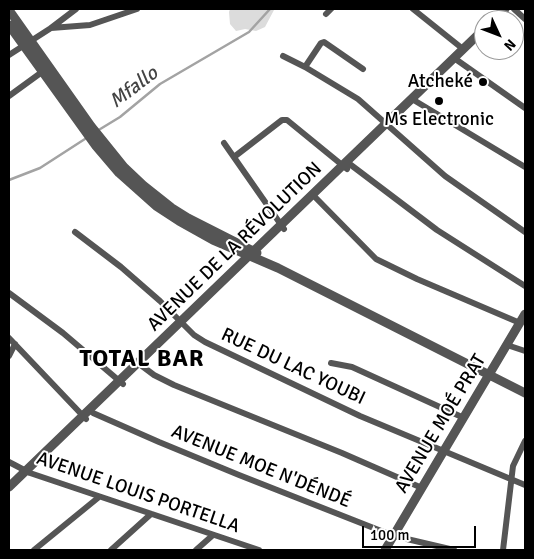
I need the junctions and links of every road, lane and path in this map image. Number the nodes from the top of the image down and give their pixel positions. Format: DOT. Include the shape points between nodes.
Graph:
graph roads {
  1 [pos="76,9"];
  2 [pos="137,9"];
  3 [pos="412,9"];
  4 [pos="514,9"];
  5 [pos="9,10"];
  6 [pos="525,19"];
  7 [pos="9,26"];
  8 [pos="51,28"];
  9 [pos="474,39"];
  10 [pos="27,42"];
  11 [pos="474,45"];
  12 [pos="463,49"];
  13 [pos="9,55"];
  14 [pos="283,56"];
  15 [pos="456,60"];
  16 [pos="305,67"];
  17 [pos="363,69"];
  18 [pos="42,72"];
  19 [pos="9,96"];
  20 [pos="414,101"];
  21 [pos="525,108"];
  22 [pos="387,127"];
  23 [pos="224,143"];
  24 [pos="234,157"];
  25 [pos="347,166"];
  26 [pos="525,167"];
  27 [pos="314,197"];
  28 [pos="282,227"];
  29 [pos="75,232"];
  30 [pos="525,232"];
  31 [pos="267,238"];
  32 [pos="240,244"];
  33 [pos="230,248"];
  34 [pos="256,256"];
  35 [pos="236,269"];
  36 [pos="525,286"];
  37 [pos="9,293"];
  38 [pos="525,314"];
  39 [pos="183,323"];
  40 [pos="520,324"];
  41 [pos="9,338"];
  42 [pos="15,344"];
  43 [pos="507,345"];
  44 [pos="525,351"];
  45 [pos="9,356"];
  46 [pos="331,363"];
  47 [pos="140,365"];
  48 [pos="489,375"];
  49 [pos="121,382"];
  50 [pos="525,393"];
  51 [pos="88,414"];
  52 [pos="464,418"];
  53 [pos="525,441"];
  54 [pos="444,450"];
  55 [pos="9,462"];
  56 [pos="28,472"];
  57 [pos="512,479"];
  58 [pos="525,485"];
  59 [pos="9,487"];
  60 [pos="422,488"];
  61 [pos="9,494"];
  62 [pos="99,497"];
  63 [pos="151,514"];
  64 [pos="213,535"];
  65 [pos="394,536"];
  66 [pos="34,550"];
  67 [pos="111,550"];
  68 [pos="196,550"];
  69 [pos="259,550"];
  70 [pos="385,550"];
  71 [pos="454,550"];
  72 [pos="503,550"];
  1 -- 8 [label="street"];
  2 -- 8 [label="street" via="90,25"];
  3 -- 12 [label="street"];
  4 -- 6 [label="street"];
  5 -- 10 [label="street"];
  7 -- 10 [label="street"];
  8 -- 10 [label="street"];
  9 -- 12 [label="street, AVENUE DE LA RÉVOLUTION"];
  10 -- 13 [label="street"];
  10 -- 18 [label="street"];
  10 -- 32 [label="street" via="90,126 131,173 172,208"];
  11 -- 15 [label="street, AVENUE DE LA RÉVOLUTION"];
  12 -- 15 [label="street, AVENUE DE LA RÉVOLUTION"];
  14 -- 16 [label="street"];
  15 -- 20 [label="street, AVENUE DE LA RÉVOLUTION"];
  15 -- 21 [label="street"];
  16 -- 17 [label="street" via="324,42"];
  16 -- 22 [label="street" via="358,99"];
  18 -- 19 [label="street"];
  18 -- 33 [label="street" via="119,173 156,206"];
  20 -- 22 [label="street, AVENUE DE LA RÉVOLUTION"];
  20 -- 26 [label="street"];
  22 -- 25 [label="street, AVENUE DE LA RÉVOLUTION"];
  22 -- 30 [label="street" via="445,176"];
  23 -- 24 [label="street"];
  24 -- 25 [label="street" via="282,120 287,120"];
  24 -- 28 [label="street"];
  25 -- 27 [label="street, AVENUE DE LA RÉVOLUTION"];
  25 -- 36 [label="street" via="436,230"];
  27 -- 28 [label="street, AVENUE DE LA RÉVOLUTION"];
  27 -- 40 [label="street" via="376,259"];
  28 -- 31 [label="street, AVENUE DE LA RÉVOLUTION"];
  28 -- 34 [label="street, AVENUE DE LA RÉVOLUTION"];
  29 -- 39 [label="street, RUE DU LAC YOUBI" via="133,276"];
  31 -- 32 [label="street"];
  31 -- 34 [label="street, AVENUE DE LA RÉVOLUTION"];
  32 -- 34 [label="street"];
  33 -- 34 [label="street"];
  33 -- 35 [label="street" via="236,259"];
  34 -- 35 [label="street, AVENUE DE LA RÉVOLUTION"];
  34 -- 39 [label="street, AVENUE DE LA RÉVOLUTION"];
  34 -- 48 [label="street"];
  35 -- 39 [label="street, AVENUE DE LA RÉVOLUTION"];
  37 -- 49 [label="street"];
  38 -- 40 [label="street, AVENUE MOÉ PRAT"];
  39 -- 47 [label="street, AVENUE DE LA RÉVOLUTION"];
  39 -- 54 [label="street, RUE DU LAC YOUBI" via="205,342 360,416"];
  40 -- 43 [label="street, AVENUE MOÉ PRAT"];
  41 -- 42 [label="street, AVENUE MOE N'DÉNDÉ"];
  42 -- 45 [label="street"];
  42 -- 51 [label="street, AVENUE MOE N'DÉNDÉ"];
  43 -- 44 [label="street"];
  43 -- 48 [label="street, AVENUE MOÉ PRAT"];
  46 -- 52 [label="street" via="352,367"];
  47 -- 49 [label="street, AVENUE DE LA RÉVOLUTION"];
  47 -- 60 [label="street" via="165,381"];
  48 -- 50 [label="street"];
  48 -- 52 [label="street, AVENUE MOÉ PRAT"];
  49 -- 51 [label="street, AVENUE DE LA RÉVOLUTION"];
  51 -- 56 [label="street, AVENUE DE LA RÉVOLUTION"];
  51 -- 65 [label="street, AVENUE MOE N'DÉNDÉ"];
  52 -- 54 [label="street, AVENUE MOÉ PRAT"];
  53 -- 57 [label="street" via="513,466"];
  54 -- 57 [label="street, RUE DU LAC YOUBI"];
  54 -- 60 [label="street, AVENUE MOÉ PRAT"];
  55 -- 56 [label="street, AVENUE LOUIS PORTELLA"];
  56 -- 59 [label="street, AVENUE DE LA RÉVOLUTION"];
  56 -- 61 [label="street, AVENUE DE LA RÉVOLUTION"];
  56 -- 62 [label="street, AVENUE LOUIS PORTELLA"];
  57 -- 58 [label="street, RUE DU LAC YOUBI"];
  57 -- 72 [label="street"];
  60 -- 65 [label="street, AVENUE MOÉ PRAT"];
  62 -- 63 [label="street, AVENUE LOUIS PORTELLA"];
  62 -- 66 [label="street"];
  63 -- 64 [label="street, AVENUE LOUIS PORTELLA"];
  63 -- 67 [label="street"];
  64 -- 68 [label="street"];
  64 -- 69 [label="street, AVENUE LOUIS PORTELLA"];
  65 -- 70 [label="street, AVENUE MOÉ PRAT"];
  65 -- 71 [label="street, AVENUE MOE N'DÉNDÉ"];
}
